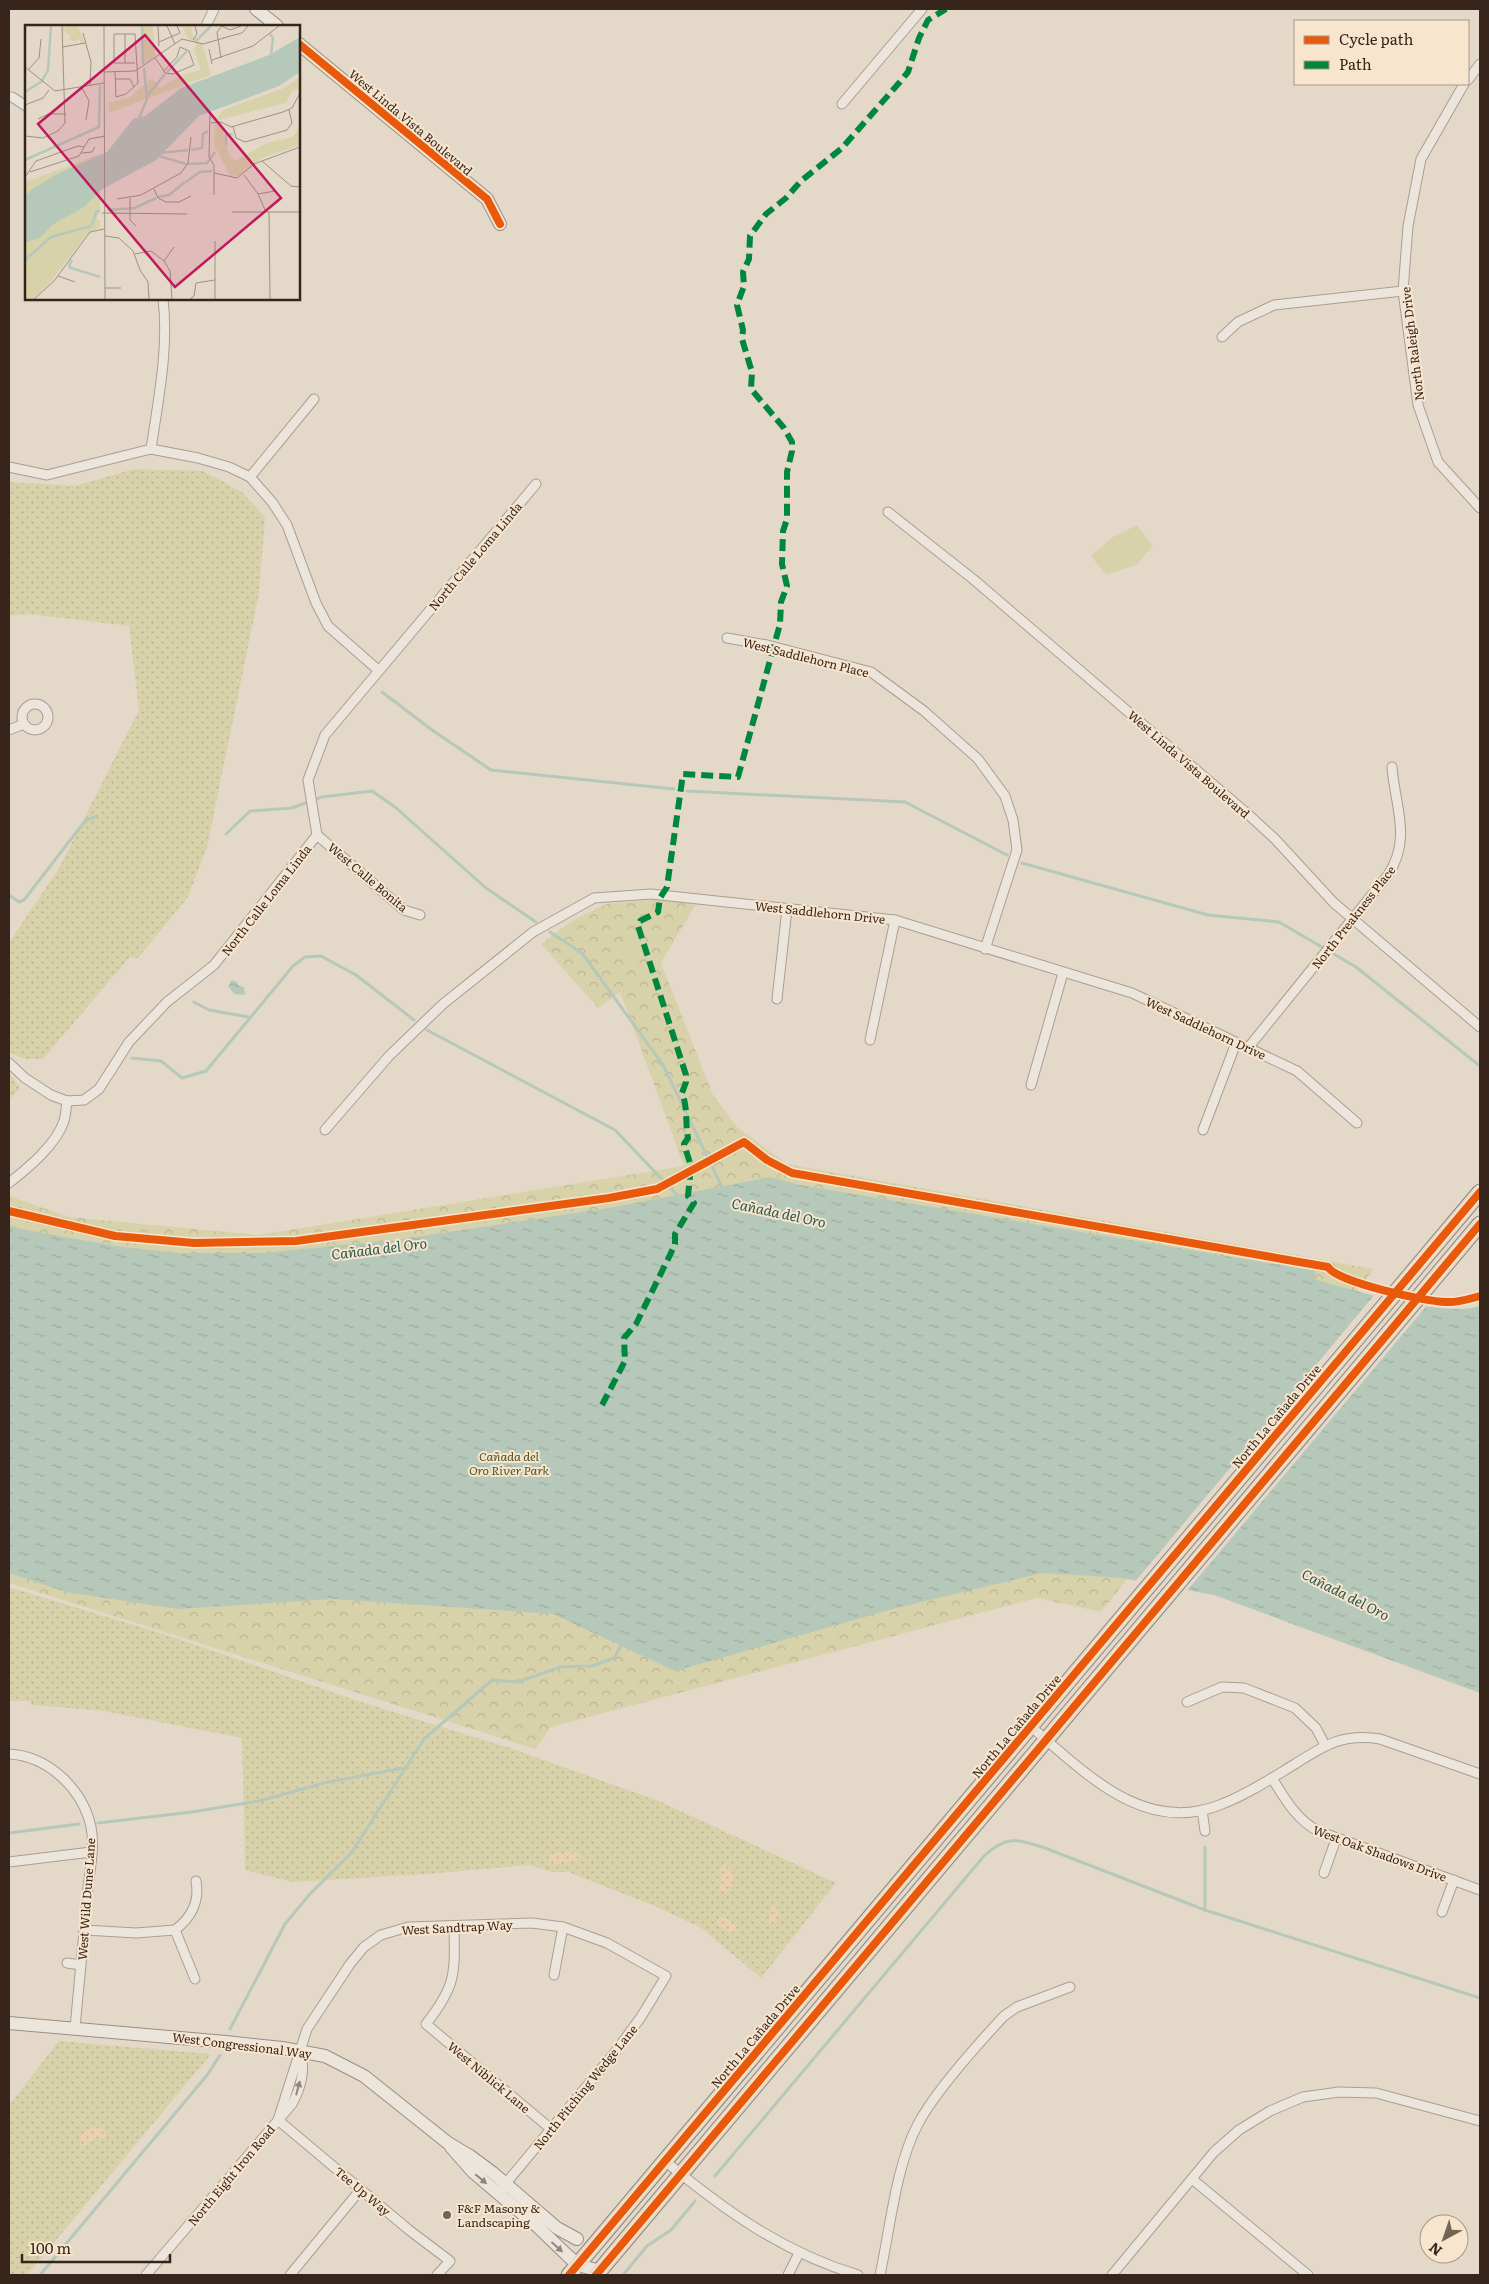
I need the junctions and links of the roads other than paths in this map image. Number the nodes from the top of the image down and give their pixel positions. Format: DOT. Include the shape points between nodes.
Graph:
graph roads {
  1 [pos="214,9"];
  2 [pos="256,9"];
  3 [pos="922,9"];
  4 [pos="206,25"];
  5 [pos="276,25"];
  6 [pos="300,45"];
  7 [pos="1480,64"];
  8 [pos="1469,79"];
  9 [pos="1463,85"];
  10 [pos="12,97"];
  11 [pos="842,104"];
  12 [pos="25,105"];
  13 [pos="500,224"];
  14 [pos="1403,291"];
  15 [pos="163,300"];
  16 [pos="1222,337"];
  17 [pos="314,399"];
  18 [pos="151,449"];
  19 [pos="9,467"];
  20 [pos="250,477"];
  21 [pos="536,484"];
  22 [pos="1480,508"];
  23 [pos="888,512"];
  24 [pos="727,638"];
  25 [pos="378,670"];
  26 [pos="24,724"];
  27 [pos="9,730"];
  28 [pos="1392,767"];
  29 [pos="317,835"];
  30 [pos="788,909"];
  31 [pos="420,915"];
  32 [pos="1352,919"];
  33 [pos="895,920"];
  34 [pos="985,949"];
  35 [pos="1063,973"];
  36 [pos="777,999"];
  37 [pos="1480,1027"];
  38 [pos="870,1040"];
  39 [pos="1236,1043"];
  40 [pos="1248,1048"];
  41 [pos="9,1064"];
  42 [pos="1031,1085"];
  43 [pos="67,1101"];
  44 [pos="1357,1123"];
  45 [pos="325,1130"];
  46 [pos="1203,1130"];
  47 [pos="9,1183"];
  48 [pos="1480,1192"];
  49 [pos="1480,1224"];
  50 [pos="1187,1702"];
  51 [pos="1030,1726"];
  52 [pos="1046,1739"];
  53 [pos="1325,1745"];
  54 [pos="9,1754"];
  55 [pos="1480,1774"];
  56 [pos="1272,1778"];
  57 [pos="1202,1810"];
  58 [pos="1205,1831"];
  59 [pos="1336,1839"];
  60 [pos="92,1852"];
  61 [pos="9,1862"];
  62 [pos="1324,1873"];
  63 [pos="1454,1880"];
  64 [pos="196,1881"];
  65 [pos="1480,1890"];
  66 [pos="1442,1912"];
  67 [pos="454,1927"];
  68 [pos="563,1927"];
  69 [pos="85,1930"];
  70 [pos="175,1930"];
  71 [pos="67,1963"];
  72 [pos="81,1965"];
  73 [pos="554,1975"];
  74 [pos="666,1976"];
  75 [pos="195,1979"];
  76 [pos="1070,1987"];
  77 [pos="9,2023"];
  78 [pos="75,2028"];
  79 [pos="300,2051"];
  80 [pos="278,2120"];
  81 [pos="1480,2121"];
  82 [pos="551,2129"];
  83 [pos="665,2161"];
  84 [pos="682,2174"];
  85 [pos="1192,2179"];
  86 [pos="362,2189"];
  87 [pos="502,2189"];
  88 [pos="541,2219"];
  89 [pos="590,2251"];
  90 [pos="799,2253"];
  91 [pos="574,2270"];
  92 [pos="598,2273"];
  93 [pos="146,2275"];
  94 [pos="290,2275"];
  95 [pos="437,2275"];
  96 [pos="788,2275"];
  97 [pos="858,2275"];
  98 [pos="880,2275"];
  99 [pos="1112,2275"];
  100 [pos="1308,2275"];
  1 -- 4 [label="street"];
  2 -- 5 [label="street"];
  3 -- 11 [label="street"];
  6 -- 13 [label="street, West Linda Vista Boulevard" via="487,199"];
  7 -- 8 [label="street"];
  9 -- 14 [label="street, North Raleigh Drive" via="1421,159 1408,226"];
  10 -- 12 [label="street"];
  14 -- 16 [label="street" via="1274,305 1238,322"];
  14 -- 22 [label="street, North Raleigh Drive" via="1418,405 1438,462"];
  15 -- 18 [label="street" via="162,361"];
  17 -- 20 [label="street"];
  18 -- 19 [label="street" via="47,474"];
  18 -- 20 [label="street" via="198,458"];
  20 -- 25 [label="street" via="287,525 328,626"];
  21 -- 25 [label="street, North Calle Loma Linda"];
  23 -- 32 [label="street, West Linda Vista Boulevard" via="973,579 1250,816"];
  24 -- 34 [label="street, West Saddlehorn Place" via="871,672 924,711 978,759 1005,796 1013,820 1017,850"];
  25 -- 29 [label="street, North Calle Loma Linda" via="325,736 308,780"];
  26 -- 27 [label="street"];
  28 -- 32 [label="street, North Preakness Place" via="1401,818 1400,850 1390,872"];
  29 -- 31 [label="street, West Calle Bonita" via="404,910"];
  29 -- 43 [label="street, North Calle Loma Linda" via="214,965 167,1002 128,1042 99,1090 84,1100"];
  30 -- 33 [label="street, West Saddlehorn Drive"];
  30 -- 36 [label="street"];
  30 -- 45 [label="street, West Saddlehorn Drive" via="651,894 594,898 533,932 443,1004 388,1056"];
  32 -- 37 [label="street, West Linda Vista Boulevard"];
  32 -- 40 [label="street, North Preakness Place"];
  33 -- 34 [label="street, West Saddlehorn Drive"];
  33 -- 38 [label="street"];
  34 -- 35 [label="street, West Saddlehorn Drive"];
  35 -- 39 [label="street, West Saddlehorn Drive" via="1132,993"];
  35 -- 42 [label="street"];
  39 -- 40 [label="street, West Saddlehorn Drive"];
  39 -- 46 [label="street"];
  40 -- 44 [label="street, West Saddlehorn Drive" via="1297,1071"];
  41 -- 43 [label="street" via="44,1091"];
  43 -- 47 [label="street" via="64,1122 51,1142 33,1164"];
  48 -- 51 [label="main road, North La Cañada Drive"];
  49 -- 52 [label="main road"];
  50 -- 53 [label="street" via="1222,1687 1244,1688 1295,1708 1316,1728"];
  51 -- 52 [label="street"];
  51 -- 83 [label="main road, North La Cañada Drive"];
  52 -- 57 [label="street" via="1105,1788 1133,1803 1163,1811"];
  52 -- 84 [label="main road"];
  53 -- 55 [label="street" via="1364,1736"];
  53 -- 56 [label="street"];
  54 -- 60 [label="street, West Wild Dune Lane" via="41,1763 77,1792 92,1830"];
  56 -- 57 [label="street" via="1230,1801"];
  56 -- 59 [label="street, West Oak Shadows Drive" via="1300,1819"];
  57 -- 58 [label="street"];
  59 -- 62 [label="street"];
  59 -- 63 [label="street, West Oak Shadows Drive"];
  60 -- 61 [label="street"];
  60 -- 69 [label="street, West Wild Dune Lane"];
  63 -- 65 [label="street, West Oak Shadows Drive"];
  63 -- 66 [label="street"];
  64 -- 70 [label="street" via="199,1892 196,1904"];
  67 -- 68 [label="street, West Sandtrap Way" via="532,1923"];
  67 -- 79 [label="street, West Sandtrap Way" via="408,1927 370,1942 324,2001 307,2029"];
  67 -- 82 [label="street, West Niblick Lane" via="455,1964 450,1990 426,2024"];
  68 -- 73 [label="street"];
  68 -- 74 [label="street, West Sandtrap Way" via="607,1943"];
  69 -- 70 [label="street" via="136,1933"];
  69 -- 72 [label="street, West Wild Dune Lane"];
  70 -- 75 [label="street"];
  71 -- 72 [label="street"];
  72 -- 78 [label="street, West Wild Dune Lane"];
  74 -- 82 [label="street, North Pitching Wedge Lane" via="626,2038"];
  76 -- 98 [label="street" via="1017,2007 1004,2016 936,2096 908,2147"];
  77 -- 78 [label="street, West Congressional Way"];
  78 -- 79 [label="street, West Congressional Way"];
  79 -- 80 [label="street, North Eight Iron Road"];
  79 -- 87 [label="street, West Congressional Way" via="325,2056 364,2076 448,2143 470,2156"];
  80 -- 86 [label="street, Tee Up Way"];
  80 -- 93 [label="street, North Eight Iron Road"];
  81 -- 85 [label="street" via="1376,2093 1339,2092 1303,2097 1270,2111 1239,2130 1214,2152"];
  82 -- 87 [label="street, North Pitching Wedge Lane"];
  83 -- 84 [label="street"];
  83 -- 89 [label="main road, North La Cañada Drive"];
  84 -- 90 [label="street" via="738,2217"];
  84 -- 92 [label="main road"];
  85 -- 99 [label="street"];
  85 -- 100 [label="street"];
  86 -- 94 [label="street"];
  86 -- 95 [label="street, Tee Up Way" via="450,2261"];
  87 -- 88 [label="street, West Congressional Way"];
  88 -- 89 [label="street, West Congressional Way" via="562,2223"];
  88 -- 91 [label="street, West Congressional Way, one-way" via="544,2235"];
  89 -- 91 [label="main road, North La Cañada Drive"];
  89 -- 92 [label="street, West Congressional Way"];
  90 -- 96 [label="street"];
  90 -- 97 [label="street"];
  91 -- 92 [label="street, West Congressional Way"];
}
